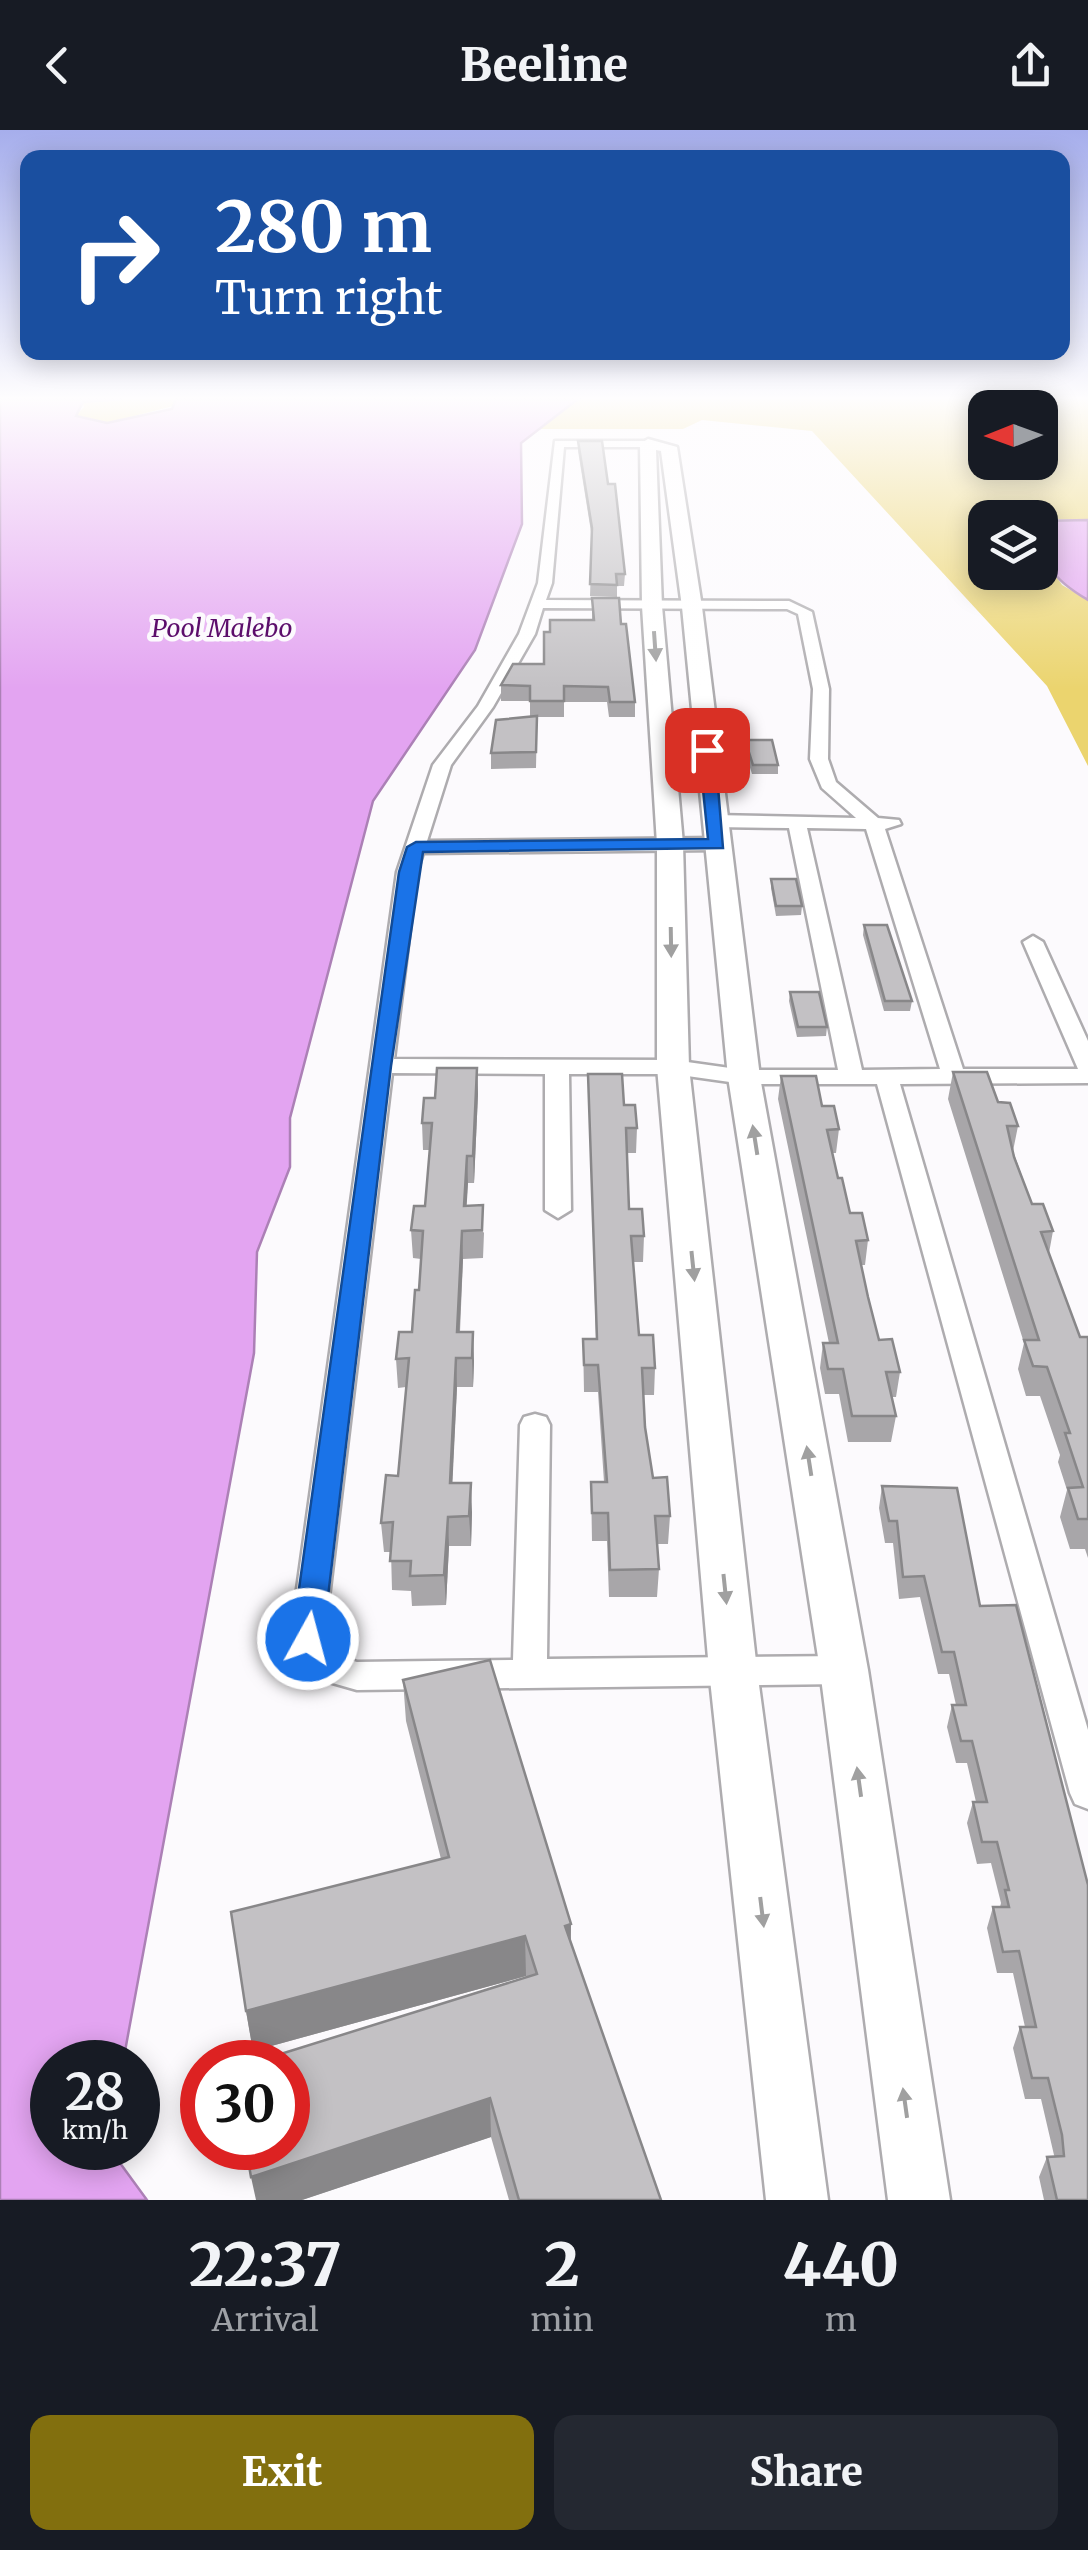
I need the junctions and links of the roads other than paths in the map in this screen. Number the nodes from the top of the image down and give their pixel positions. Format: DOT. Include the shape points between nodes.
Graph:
graph roads {
  1 [pos="554,496"];
  2 [pos="649,496"];
  3 [pos="676,496"];
  4 [pos="538,604"];
  5 [pos="652,606"];
  6 [pos="692,606"];
  7 [pos="797,822"];
  8 [pos="883,824"];
  9 [pos="716,832"];
  10 [pos="670,844"];
  11 [pos="416,847"];
  12 [pos="1033,942"];
  13 [pos="380,1066"];
  14 [pos="558,1066"];
  15 [pos="673,1067"];
  16 [pos="1088,1067"];
  17 [pos="1088,1076"];
  18 [pos="744,1077"];
  19 [pos="954,1078"];
  20 [pos="852,1079"];
  21 [pos="887,1079"];
  22 [pos="558,1210"];
  23 [pos="535,1426"];
  24 [pos="733,1670"];
  25 [pos="844,1670"];
  26 [pos="530,1673"];
  27 [pos="1088,1794"];
  28 [pos="797,2200"];
  29 [pos="919,2200"];
  1 -- 4 [label="street"];
  2 -- 5 [label="street"];
  3 -- 6 [label="street"];
  4 -- 5 [label="street"];
  4 -- 11 [label="street" via="485,707 442,765"];
  5 -- 6 [label="street"];
  5 -- 10 [label="street, one-way"];
  6 -- 8 [label="street" via="788,605 805,612 822,689 819,760 828,784"];
  6 -- 9 [label="street"];
  7 -- 8 [label="street"];
  7 -- 9 [label="street"];
  7 -- 20 [label="street"];
  8 -- 19 [label="street"];
  9 -- 10 [label="street"];
  9 -- 18 [label="street"];
  10 -- 11 [label="street"];
  10 -- 15 [label="street, one-way"];
  11 -- 13 [label="street"];
  12 -- 16 [label="street"];
  13 -- 14 [label="street"];
  13 -- 26 [label="street" via="308,1639 320,1666 357,1676"];
  14 -- 15 [label="street"];
  14 -- 22 [label="street"];
  15 -- 18 [label="street"];
  15 -- 24 [label="street, one-way"];
  17 -- 19 [label="street"];
  18 -- 20 [label="street"];
  25 -- 18 [label="street, one-way"];
  19 -- 21 [label="street"];
  20 -- 21 [label="street"];
  21 -- 27 [label="street"];
  23 -- 26 [label="street"];
  24 -- 25 [label="street"];
  24 -- 26 [label="street"];
  24 -- 28 [label="street, one-way"];
  29 -- 25 [label="street, one-way"];
}
